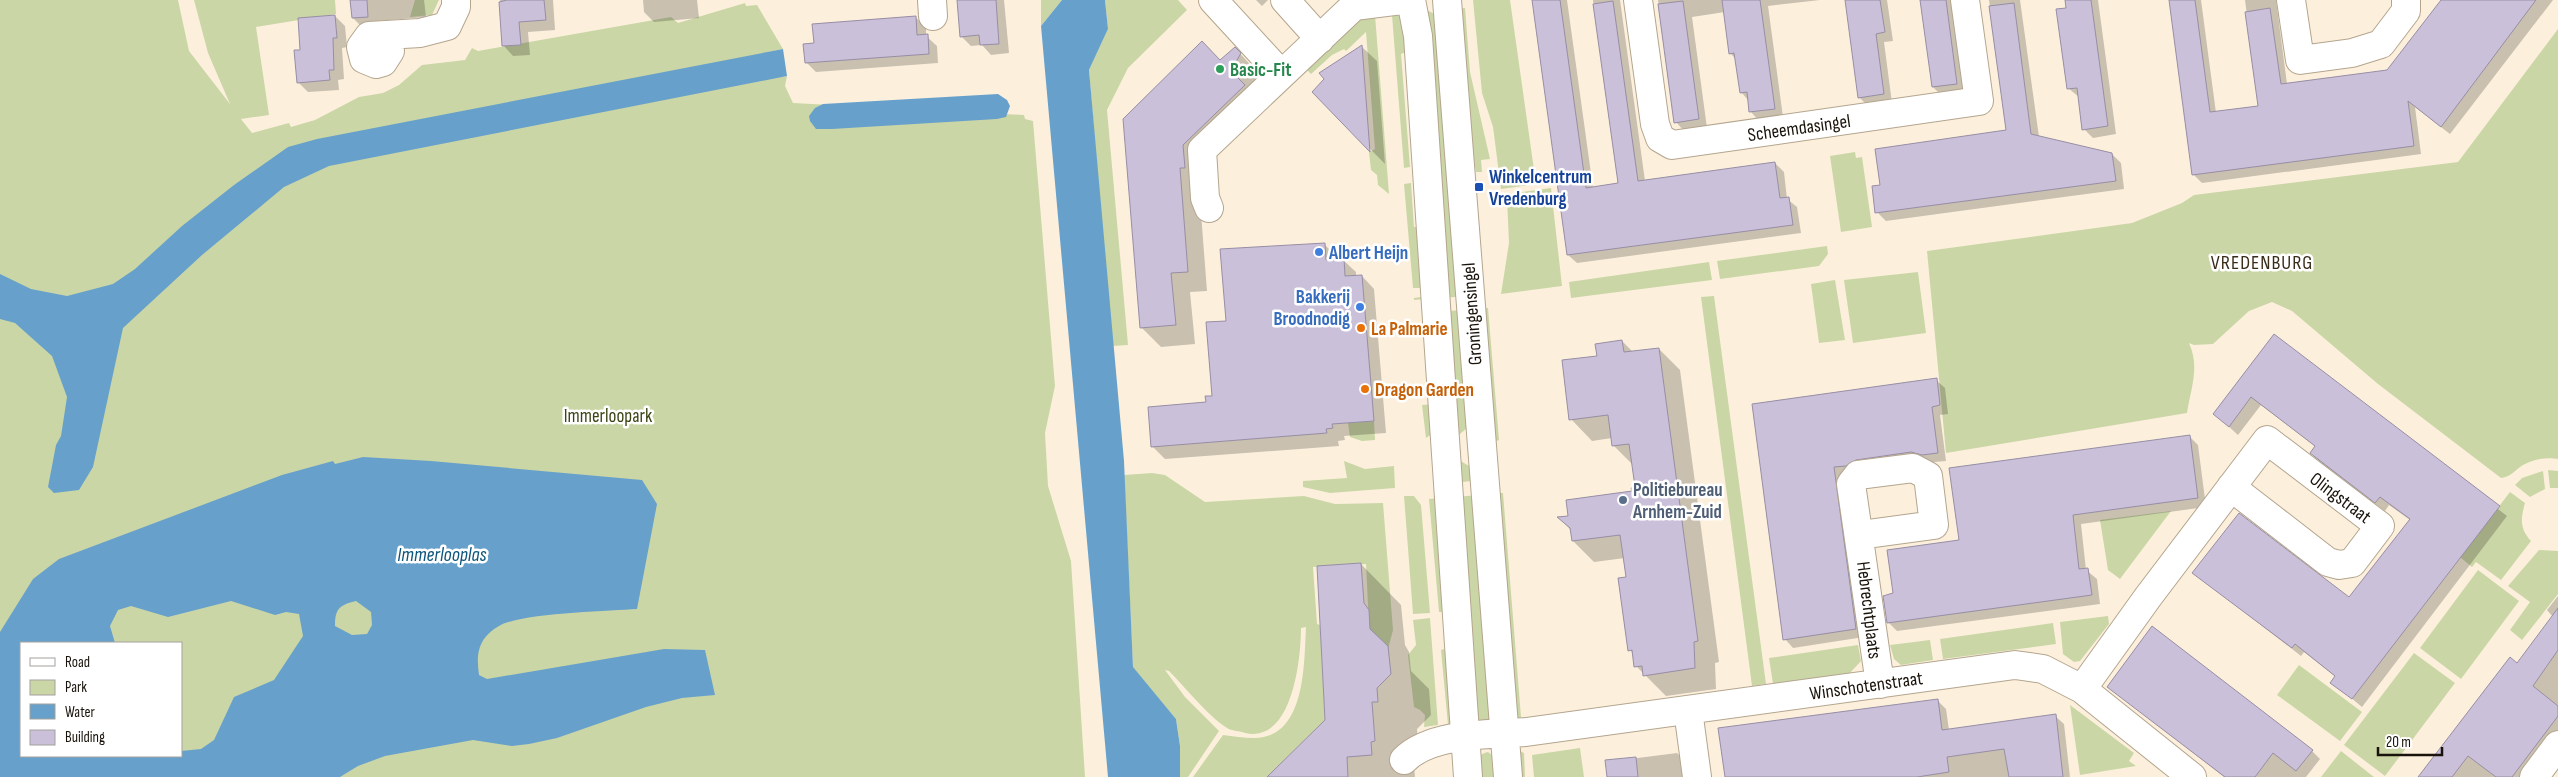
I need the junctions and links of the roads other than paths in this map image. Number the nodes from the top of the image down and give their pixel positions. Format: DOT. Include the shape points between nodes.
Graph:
graph roads {
  1 [pos="456,0"];
  2 [pos="1213,0"];
  3 [pos="1285,0"];
  4 [pos="1402,0"];
  5 [pos="1411,0"];
  6 [pos="1447,0"];
  7 [pos="1638,0"];
  8 [pos="1965,0"];
  9 [pos="2291,0"];
  10 [pos="2406,0"];
  11 [pos="1320,39"];
  12 [pos="367,70"];
  13 [pos="1281,74"];
  14 [pos="1209,208"];
  15 [pos="2232,487"];
  16 [pos="1860,536"];
  17 [pos="1880,684"];
  18 [pos="2082,689"];
  19 [pos="1688,710"];
  20 [pos="1505,733"];
  21 [pos="1465,736"];
  22 [pos="2558,745"];
  23 [pos="1404,760"];
  24 [pos="1468,777"];
  25 [pos="1508,777"];
  26 [pos="1697,777"];
  27 [pos="2192,777"];
  28 [pos="2534,777"];
  1 -- 12 [label="street" via="447,26 420,33 368,36 361,47"];
  2 -- 13 [label="street"];
  3 -- 11 [label="street"];
  4 -- 11 [label="street" via="1354,6"];
  5 -- 21 [label="street, Groningensingel" via="1418,36 1438,300 1449,536"];
  6 -- 20 [label="street, Groningensingel"];
  7 -- 8 [label="street, Scheemdasingel" via="1655,124 1660,138 1672,145 1978,101"];
  9 -- 10 [label="street" via="2300,60 2352,53 2381,44 2406,11"];
  11 -- 13 [label="street"];
  13 -- 14 [label="street" via="1202,150"];
  15 -- 15 [label="street, Olingstraat" via="2328,562 2339,565 2352,563 2380,526 2267,440"];
  15 -- 18 [label="street, Olingstraat"];
  16 -- 17 [label="street, Hebrechtplaats"];
  17 -- 18 [label="street, Winschotenstraat" via="2015,665 2043,669"];
  17 -- 19 [label="street, Winschotenstraat"];
  18 -- 27 [label="street, Winschotenstraat"];
  19 -- 20 [label="street, Winschotenstraat"];
  19 -- 26 [label="street"];
  20 -- 21 [label="street, Winschotenstraat"];
  20 -- 25 [label="street, Groningensingel"];
  21 -- 23 [label="street" via="1412,751"];
  21 -- 24 [label="street, Groningensingel"];
  22 -- 28 [label="street"];
}
